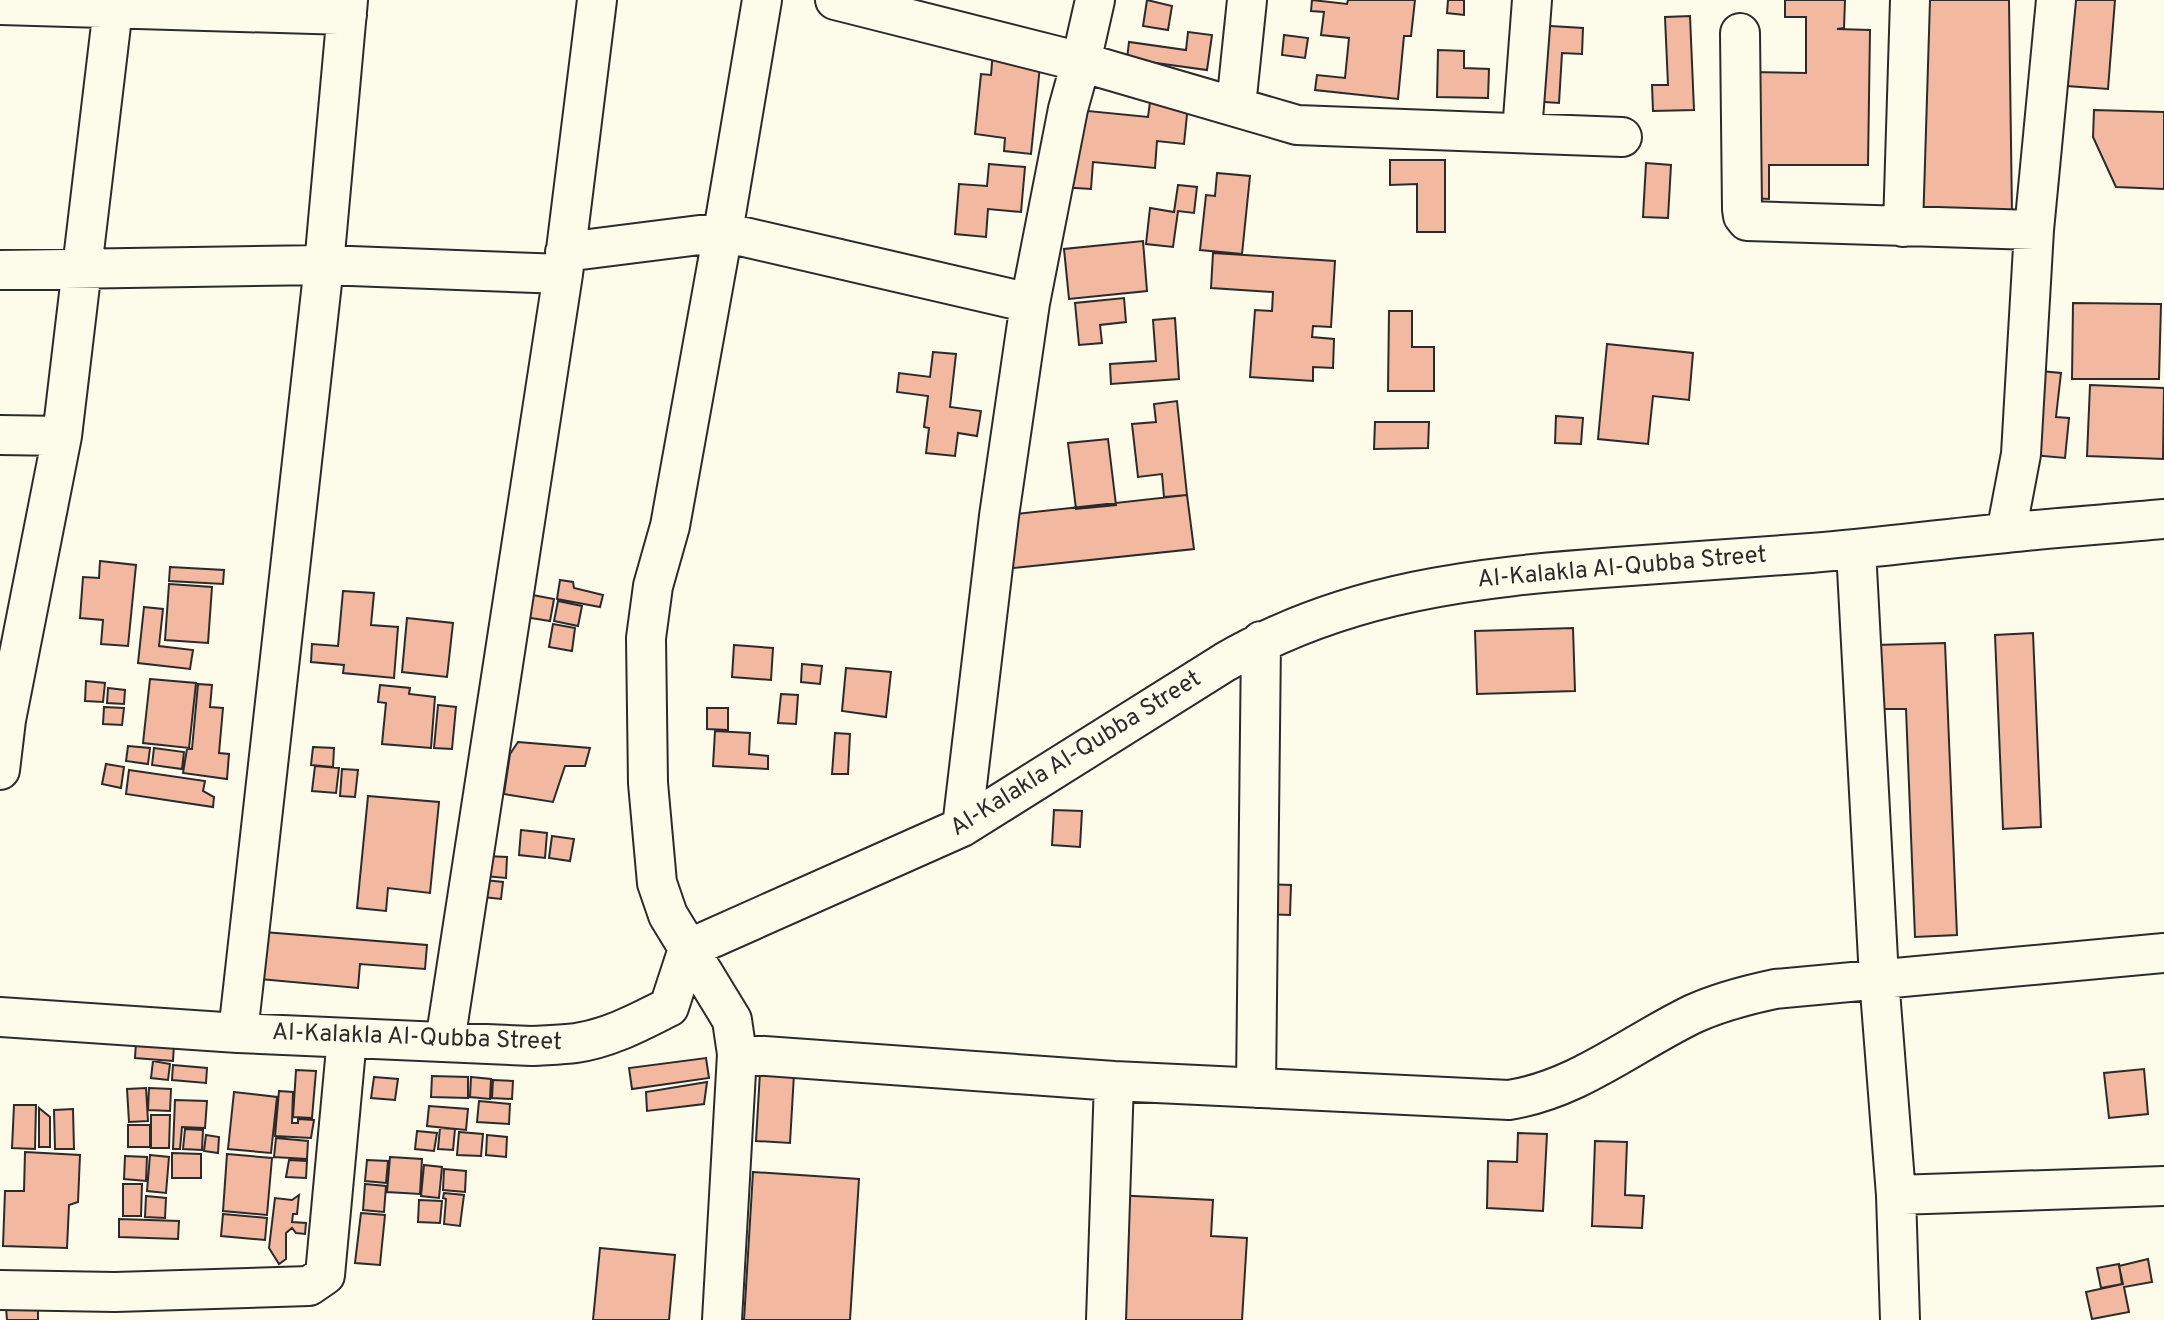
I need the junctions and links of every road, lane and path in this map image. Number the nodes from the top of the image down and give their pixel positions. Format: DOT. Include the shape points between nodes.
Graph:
graph roads {
  1 [pos="597,0"];
  2 [pos="762,0"];
  3 [pos="835,0"];
  4 [pos="1095,0"];
  5 [pos="1247,0"];
  6 [pos="1532,0"];
  7 [pos="1910,0"];
  8 [pos="2056,0"];
  9 [pos="114,4"];
  10 [pos="0,5"];
  11 [pos="348,8"];
  12 [pos="1741,33"];
  13 [pos="1082,62"];
  14 [pos="1236,106"];
  15 [pos="1522,132"];
  16 [pos="1622,137"];
  17 [pos="1903,227"];
  18 [pos="2034,230"];
  19 [pos="723,232"];
  20 [pos="564,263"];
  21 [pos="324,265"];
  22 [pos="0,270"];
  23 [pos="81,270"];
  24 [pos="1030,303"];
  25 [pos="0,435"];
  26 [pos="62,436"];
  27 [pos="2164,519"];
  28 [pos="2007,533"];
  29 [pos="1856,550"];
  30 [pos="1261,641"];
  31 [pos="3,720"];
  32 [pos="0,770"];
  33 [pos="962,827"];
  34 [pos="688,949"];
  35 [pos="2164,953"];
  36 [pos="1879,978"];
  37 [pos="0,1017"];
  38 [pos="238,1033"];
  39 [pos="347,1038"];
  40 [pos="445,1042"];
  41 [pos="737,1054"];
  42 [pos="1114,1081"];
  43 [pos="1256,1088"];
  44 [pos="2164,1186"];
  45 [pos="1896,1195"];
  46 [pos="0,1290"];
  47 [pos="115,1306"];
  48 [pos="722,1320"];
  49 [pos="1105,1320"];
  50 [pos="1900,1320"];
  1 -- 20 [label="street"];
  2 -- 19 [label="street"];
  3 -- 13 [label="street"];
  4 -- 13 [label="street"];
  5 -- 14 [label="street"];
  6 -- 15 [label="street"];
  7 -- 17 [label="street"];
  8 -- 18 [label="street"];
  9 -- 10 [label="street"];
  9 -- 11 [label="street"];
  9 -- 23 [label="street"];
  11 -- 21 [label="street"];
  12 -- 17 [label="street" via="1742,209 1747,221"];
  13 -- 14 [label="street"];
  13 -- 24 [label="street" via="1068,109"];
  14 -- 15 [label="street" via="1297,125"];
  15 -- 16 [label="street"];
  17 -- 18 [label="street"];
  18 -- 28 [label="street" via="2021,454"];
  19 -- 20 [label="street"];
  19 -- 24 [label="street"];
  19 -- 34 [label="street" via="646,638 648,783 657,883 668,915"];
  20 -- 21 [label="street"];
  20 -- 40 [label="street"];
  21 -- 23 [label="street"];
  21 -- 38 [label="street"];
  22 -- 23 [label="street"];
  23 -- 26 [label="street"];
  24 -- 33 [label="street"];
  25 -- 26 [label="street"];
  26 -- 31 [label="street"];
  27 -- 28 [label="street, Al-Kalakla Al-Qubba Street"];
  28 -- 29 [label="street, Al-Kalakla Al-Qubba Street"];
  29 -- 30 [label="street, Al-Kalakla Al-Qubba Street" via="1467,581 1352,606"];
  29 -- 36 [label="street"];
  30 -- 33 [label="street, Al-Kalakla Al-Qubba Street"];
  30 -- 43 [label="street"];
  31 -- 32 [label="street"];
  33 -- 34 [label="street, Al-Kalakla Al-Qubba Street"];
  34 -- 40 [label="street, Al-Kalakla Al-Qubba Street" via="669,1007 625,1029 576,1043"];
  34 -- 41 [label="street" via="732,1020"];
  35 -- 36 [label="street"];
  36 -- 43 [label="street" via="1733,998 1536,1096 1508,1100"];
  36 -- 45 [label="street"];
  37 -- 38 [label="street, Al-Kalakla Al-Qubba Street"];
  38 -- 39 [label="street, Al-Kalakla Al-Qubba Street"];
  39 -- 40 [label="street, Al-Kalakla Al-Qubba Street"];
  39 -- 47 [label="street" via="325,1275 309,1286"];
  41 -- 42 [label="street"];
  41 -- 48 [label="street"];
  42 -- 43 [label="street"];
  42 -- 49 [label="street"];
  44 -- 45 [label="street"];
  45 -- 50 [label="street"];
  46 -- 47 [label="street"];
}
